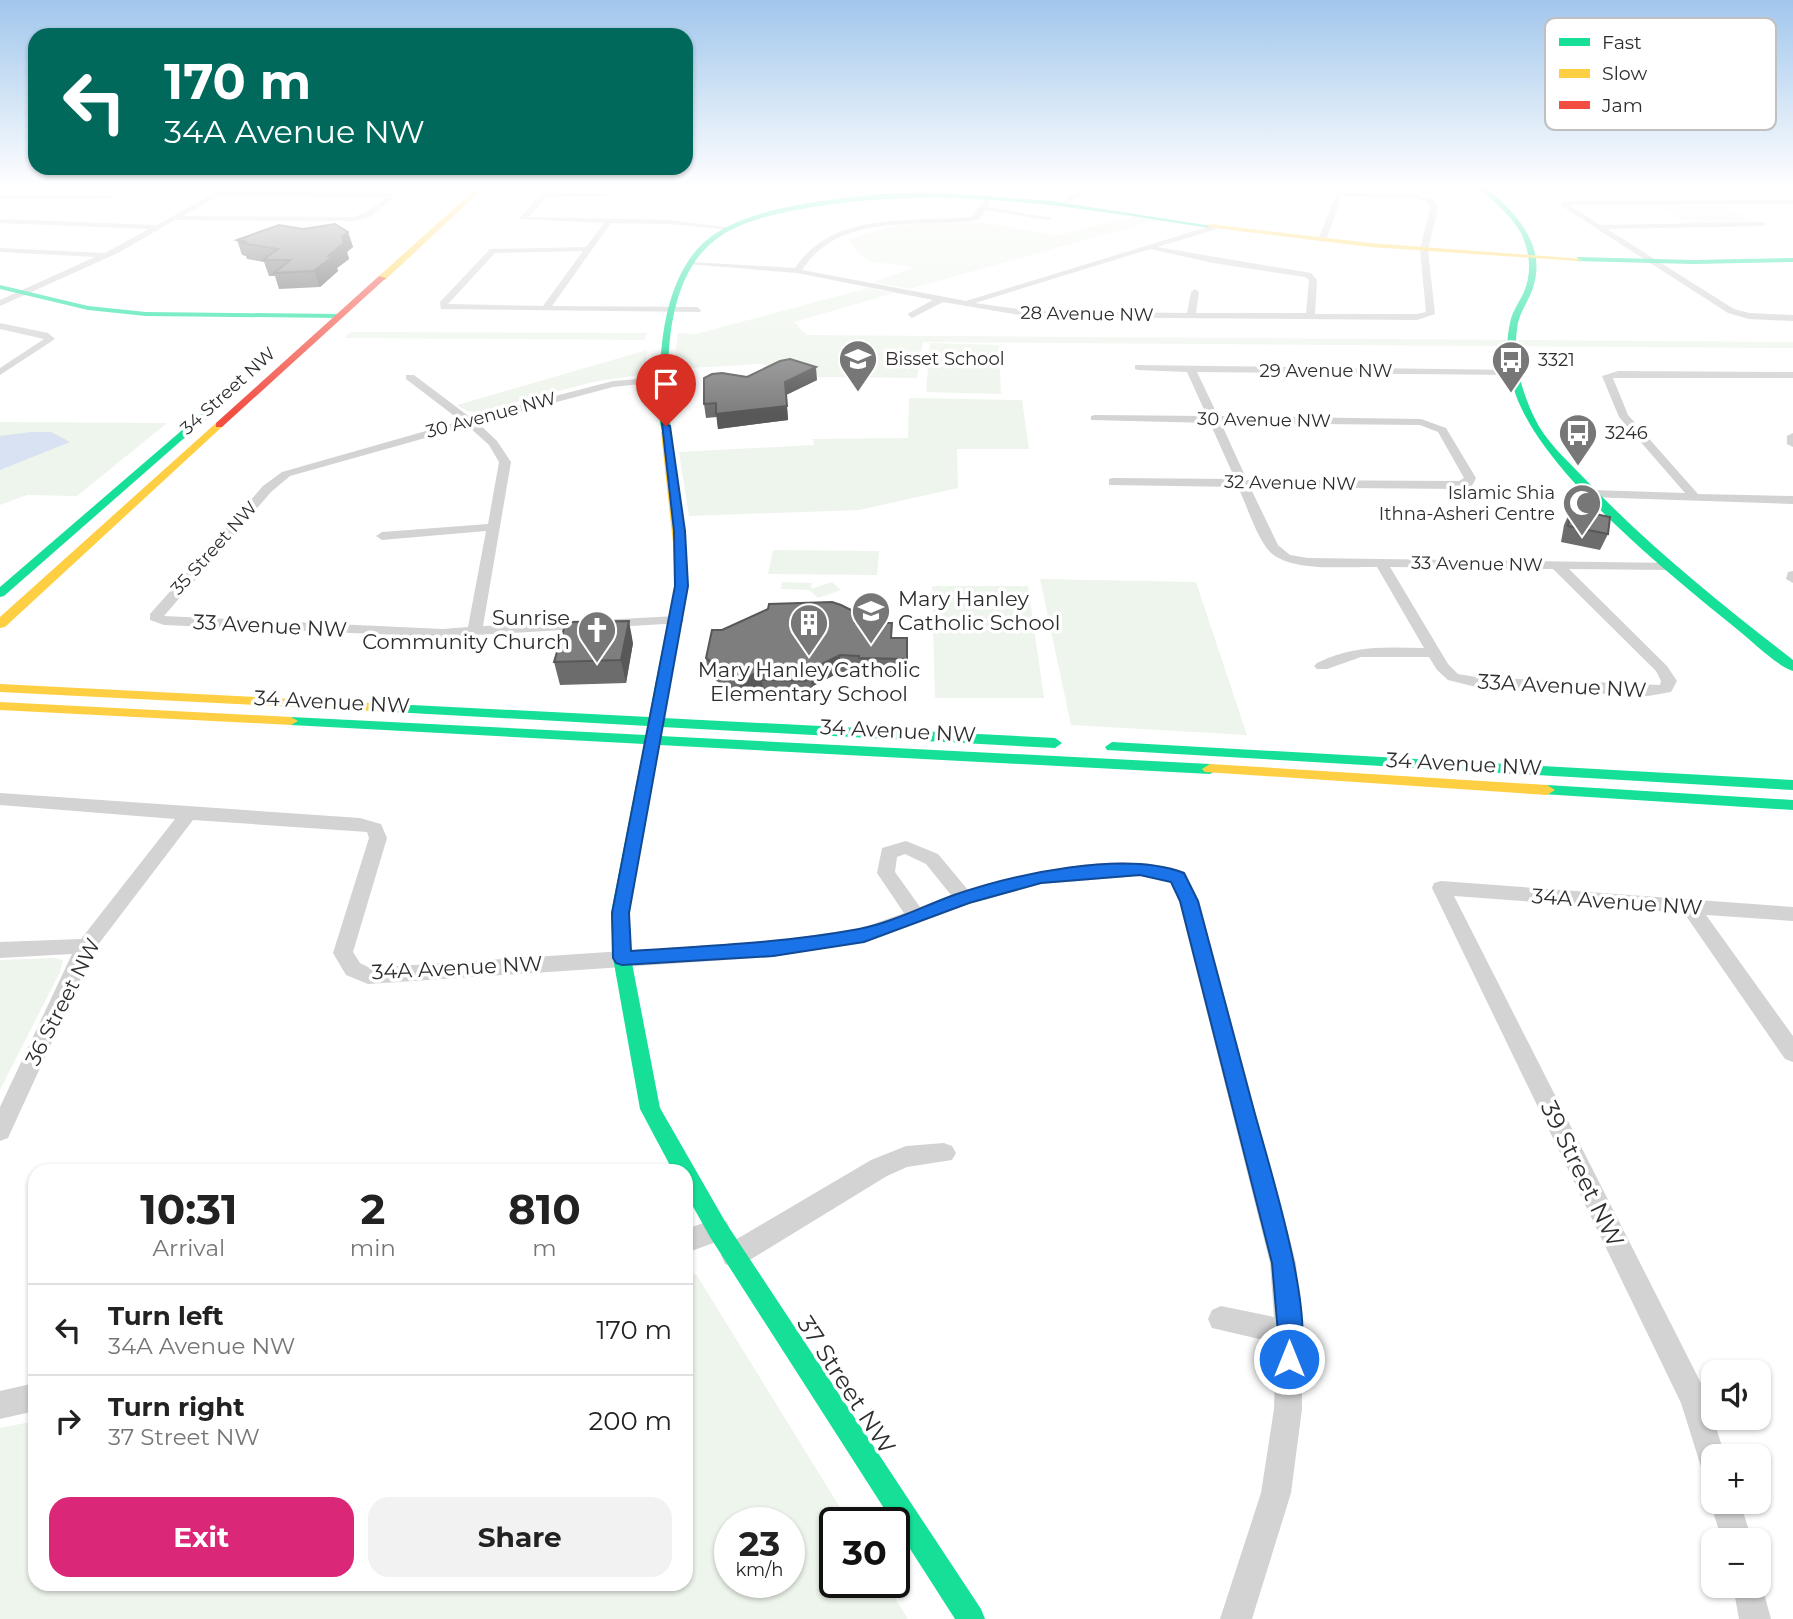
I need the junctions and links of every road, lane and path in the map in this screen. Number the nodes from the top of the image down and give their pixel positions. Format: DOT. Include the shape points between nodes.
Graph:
graph roads {
  1 [pos="92,262"];
  2 [pos="388,262"];
  3 [pos="393,262"];
  4 [pos="481,262"];
  5 [pos="580,262"];
  6 [pos="808,262"];
  7 [pos="1110,262"];
  8 [pos="1217,262"];
  9 [pos="1427,262"];
  10 [pos="1533,262"];
  11 [pos="1653,262"];
  12 [pos="691,264"];
  13 [pos="799,275"];
  14 [pos="0,287"];
  15 [pos="27,292"];
  16 [pos="1195,292"];
  17 [pos="943,299"];
  18 [pos="0,303"];
  19 [pos="966,304"];
  20 [pos="545,309"];
  21 [pos="671,310"];
  22 [pos="697,310"];
  23 [pos="912,315"];
  24 [pos="1192,315"];
  25 [pos="1310,316"];
  26 [pos="326,318"];
  27 [pos="1793,318"];
  28 [pos="0,326"];
  29 [pos="1138,367"];
  30 [pos="1191,370"];
  31 [pos="0,372"];
  32 [pos="1514,372"];
  33 [pos="1793,375"];
  34 [pos="410,377"];
  35 [pos="660,379"];
  36 [pos="1095,418"];
  37 [pos="1213,419"];
  38 [pos="470,420"];
  39 [pos="323,462"];
  40 [pos="341,474"];
  41 [pos="278,480"];
  42 [pos="1113,482"];
  43 [pos="1242,483"];
  44 [pos="1468,483"];
  45 [pos="1592,495"];
  46 [pos="1695,497"];
  47 [pos="1793,500"];
  48 [pos="492,527"];
  49 [pos="382,536"];
  50 [pos="1381,563"];
  51 [pos="1557,565"];
  52 [pos="1669,566"];
  53 [pos="0,593"];
  54 [pos="158,619"];
  55 [pos="677,620"];
  56 [pos="0,624"];
  57 [pos="475,631"];
  58 [pos="1433,653"];
  59 [pos="1322,666"];
  60 [pos="1793,667"];
  61 [pos="0,688"];
  62 [pos="0,706"];
  63 [pos="657,721"];
  64 [pos="653,740"];
  65 [pos="1793,785"];
  66 [pos="0,799"];
  67 [pos="1793,805"];
  68 [pos="188,814"];
  69 [pos="1441,888"];
  70 [pos="964,898"];
  71 [pos="1690,907"];
  72 [pos="1793,914"];
  73 [pos="916,917"];
  74 [pos="86,946"];
  75 [pos="0,950"];
  76 [pos="622,958"];
  77 [pos="1793,1053"];
  78 [pos="0,1131"];
  79 [pos="944,1153"];
  80 [pos="681,1164"];
  81 [pos="693,1186"];
  82 [pos="718,1230"];
  83 [pos="693,1239"];
  84 [pos="734,1255"];
  85 [pos="1222,1319"];
  86 [pos="1290,1333"];
  87 [pos="28,1399"];
  88 [pos="0,1405"];
  89 [pos="1707,1444"];
  90 [pos="1751,1598"];
  91 [pos="971,1619"];
  92 [pos="1236,1619"];
  93 [pos="1755,1619"];
  1 -- 15 [label="street"];
  2 -- 26 [label="street, 34 Street NW"];
  3 -- 26 [label="street, 34 Street NW"];
  4 -- 20 [label="street" via="444,307"];
  5 -- 20 [label="street"];
  6 -- 13 [label="street"];
  7 -- 19 [label="street"];
  8 -- 25 [label="street" via="1308,275 1313,280"];
  9 -- 25 [label="street, 28 Avenue NW" via="1433,285 1429,316"];
  10 -- 32 [label="street" via="1532,279 1514,320"];
  11 -- 27 [label="street" via="1728,309 1743,315"];
  12 -- 13 [label="street, 28 Avenue NW"];
  12 -- 21 [label="street, 37 Street NW"];
  13 -- 17 [label="street, 28 Avenue NW" via="813,273"];
  14 -- 15 [label="street"];
  15 -- 18 [label="street"];
  15 -- 26 [label="street" via="88,308 165,316"];
  16 -- 24 [label="street"];
  17 -- 19 [label="street, 28 Avenue NW"];
  17 -- 23 [label="street"];
  19 -- 24 [label="street, 28 Avenue NW" via="1032,314"];
  20 -- 21 [label="street"];
  21 -- 22 [label="street"];
  21 -- 35 [label="street, 37 Street NW"];
  24 -- 25 [label="street, 28 Avenue NW"];
  26 -- 53 [label="street, 34 Street NW"];
  26 -- 56 [label="street, 34 Street NW"];
  28 -- 31 [label="street" via="49,338"];
  29 -- 30 [label="street, 29 Avenue NW"];
  30 -- 32 [label="street, 29 Avenue NW"];
  30 -- 37 [label="street"];
  32 -- 45 [label="street" via="1533,425"];
  33 -- 46 [label="street" via="1608,375 1606,380 1623,415"];
  34 -- 38 [label="street"];
  35 -- 38 [label="street, 30 Avenue NW" via="592,388"];
  35 -- 55 [label="street, 37 Street NW" via="681,551"];
  36 -- 37 [label="street, 30 Avenue NW"];
  37 -- 43 [label="street"];
  37 -- 44 [label="street, 30 Avenue NW" via="1433,425 1444,433 1470,478"];
  38 -- 39 [label="street, 30 Avenue NW"];
  38 -- 48 [label="street" via="494,442 505,462"];
  39 -- 40 [label="street"];
  39 -- 41 [label="street, 30 Avenue NW"];
  41 -- 54 [label="street, 35 Street NW" via="155,614"];
  42 -- 43 [label="street, 32 Avenue NW"];
  43 -- 44 [label="street, 32 Avenue NW"];
  43 -- 50 [label="street, 33 Avenue NW" via="1274,551 1286,558"];
  45 -- 46 [label="street"];
  45 -- 52 [label="street"];
  46 -- 47 [label="street"];
  48 -- 49 [label="street"];
  48 -- 57 [label="street"];
  50 -- 51 [label="street, 33 Avenue NW"];
  50 -- 58 [label="street"];
  51 -- 52 [label="street, 33 Avenue NW"];
  51 -- 58 [label="street, 33A Avenue NW" via="1662,669 1669,686 1648,691 1476,682 1453,677"];
  52 -- 60 [label="street"];
  54 -- 57 [label="street, 33 Avenue NW" via="398,632"];
  55 -- 57 [label="street, 33 Avenue NW"];
  55 -- 63 [label="street, 37 Street NW"];
  58 -- 59 [label="street" via="1356,653"];
  61 -- 63 [label="street, 34 Avenue NW"];
  62 -- 64 [label="street, 34 Avenue NW"];
  63 -- 64 [label="street, 37 Street NW"];
  63 -- 65 [label="street, 34 Avenue NW"];
  64 -- 67 [label="street, 34 Avenue NW"];
  64 -- 76 [label="street, 37 Street NW" via="620,913"];
  66 -- 68 [label="street, 34A Avenue NW"];
  68 -- 74 [label="street, 36 Street NW"];
  68 -- 76 [label="street, 34A Avenue NW" via="375,828 378,838 343,953 353,969 368,976"];
  69 -- 71 [label="street, 34A Avenue NW"];
  69 -- 89 [label="street, 39 Street NW" via="1694,1399"];
  70 -- 73 [label="street, 34A Avenue NW"];
  70 -- 73 [label="street" via="932,859 906,847 888,853 886,873"];
  70 -- 86 [label="street, 34A Avenue NW" via="1041,877 1140,869 1178,877 1189,901 1283,1263"];
  71 -- 72 [label="street, 34A Avenue NW"];
  71 -- 77 [label="street"];
  73 -- 76 [label="street, 34A Avenue NW" via="864,935 773,949"];
  74 -- 75 [label="street"];
  74 -- 78 [label="street, 36 Street NW"];
  76 -- 80 [label="street, 37 Street NW" via="650,1109"];
  79 -- 84 [label="street" via="906,1157 879,1168"];
  81 -- 82 [label="street, 37 Street NW"];
  82 -- 83 [label="street"];
  82 -- 84 [label="street, 37 Street NW"];
  84 -- 91 [label="street, 37 Street NW"];
  85 -- 86 [label="street"];
  86 -- 92 [label="street" via="1288,1409 1276,1493"];
  87 -- 88 [label="street"];
  90 -- 93 [label="street"];
}
